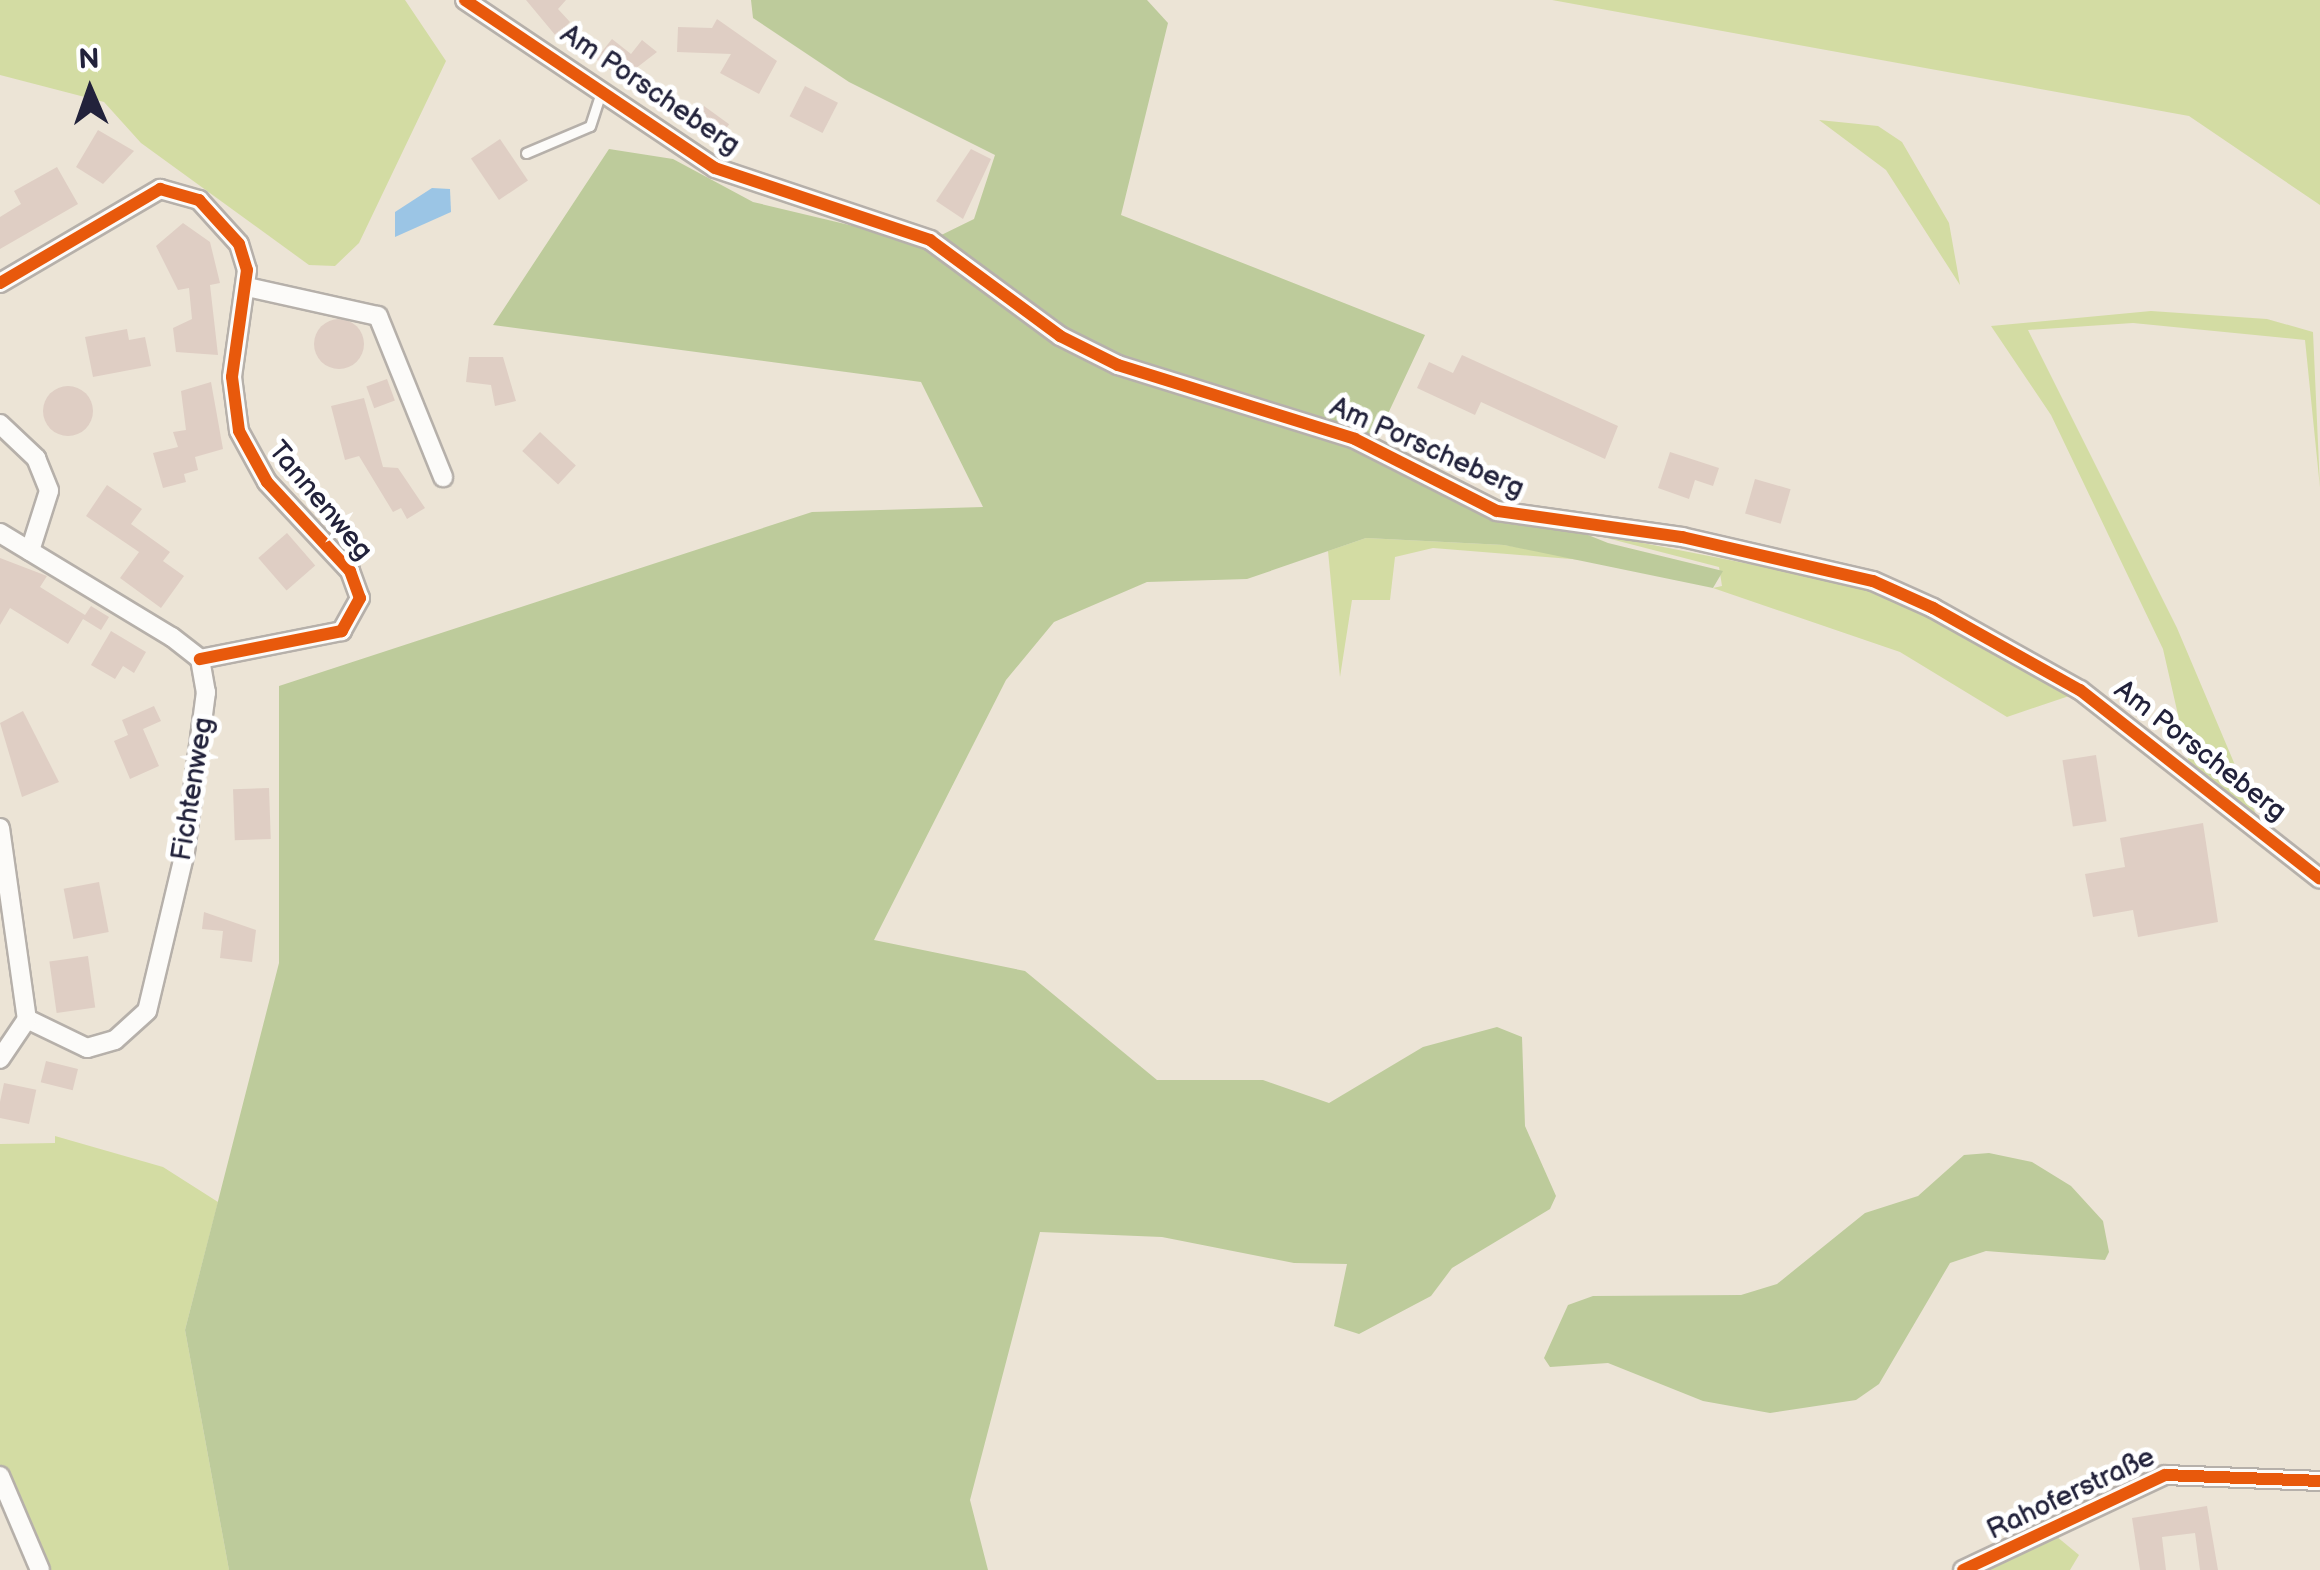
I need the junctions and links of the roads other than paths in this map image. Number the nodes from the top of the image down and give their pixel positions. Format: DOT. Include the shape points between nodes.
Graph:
graph roads {
  1 [pos="465,0"];
  2 [pos="601,91"];
  3 [pos="526,153"];
  4 [pos="0,283"];
  5 [pos="247,287"];
  6 [pos="0,424"];
  7 [pos="443,478"];
  8 [pos="0,533"];
  9 [pos="30,551"];
  10 [pos="200,658"];
  11 [pos="0,828"];
  12 [pos="2320,879"];
  13 [pos="27,1018"];
  14 [pos="0,1058"];
  15 [pos="0,1476"];
  16 [pos="2320,1482"];
  17 [pos="40,1570"];
  18 [pos="1963,1570"];
  1 -- 2 [label="street, Am Porscheberg"];
  2 -- 3 [label="lane" via="590,126"];
  2 -- 12 [label="street, Am Porscheberg" via="739,180 930,240 1081,348 1196,394 1355,440 1497,511 1635,527 1896,590 2080,690"];
  4 -- 5 [label="street, Tannenweg" via="126,202 172,188 232,231"];
  5 -- 7 [label="street" via="378,316"];
  5 -- 10 [label="street, Tannenweg" via="232,377 242,441 267,482 350,571 360,598 342,631"];
  6 -- 9 [label="street" via="36,458 49,491"];
  8 -- 9 [label="street"];
  9 -- 10 [label="street"];
  10 -- 13 [label="street, Fichtenweg" via="203,742 147,1010 116,1040 87,1048"];
  11 -- 13 [label="street"];
  13 -- 14 [label="street"];
  15 -- 17 [label="street"];
  16 -- 18 [label="street, Rahoferstraße" via="2165,1475"];
}
